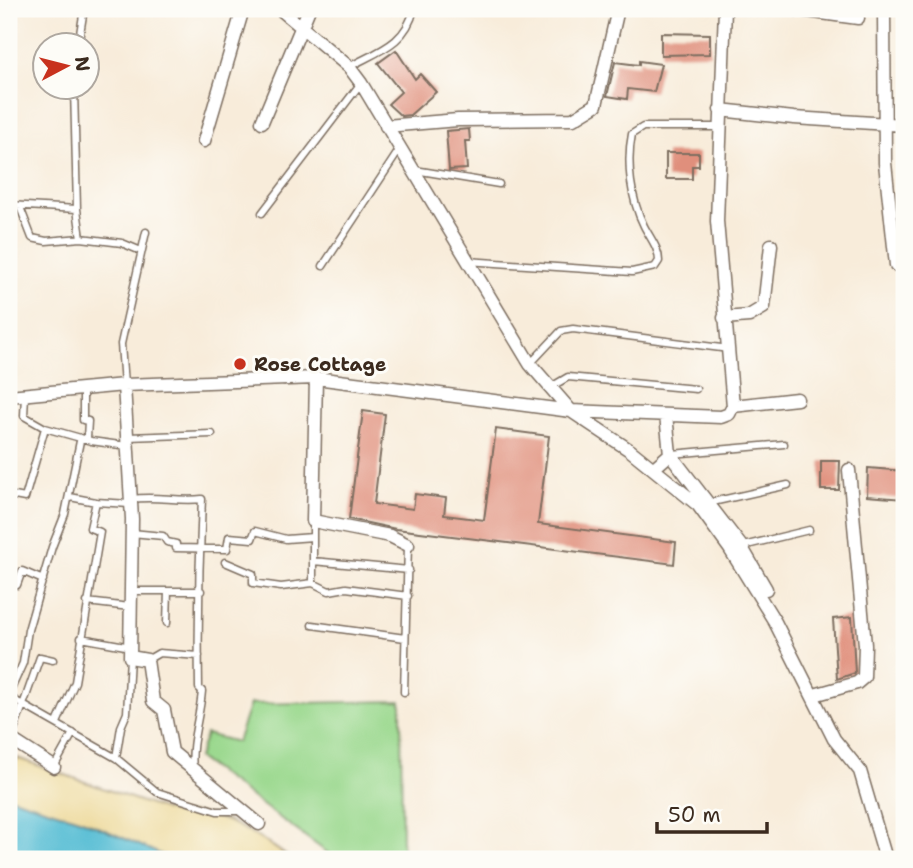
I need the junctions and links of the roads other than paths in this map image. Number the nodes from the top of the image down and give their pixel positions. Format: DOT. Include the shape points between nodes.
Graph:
graph roads {
  1 [pos="84,9"];
  2 [pos="243,9"];
  3 [pos="280,9"];
  4 [pos="309,9"];
  5 [pos="414,9"];
  6 [pos="618,9"];
  7 [pos="725,9"];
  8 [pos="792,9"];
  9 [pos="884,9"];
  10 [pos="858,18"];
  11 [pos="302,27"];
  12 [pos="80,32"];
  13 [pos="349,67"];
  14 [pos="361,83"];
  15 [pos="74,102"];
  16 [pos="720,110"];
  17 [pos="262,122"];
  18 [pos="883,125"];
  19 [pos="904,125"];
  20 [pos="386,126"];
  21 [pos="719,127"];
  22 [pos="204,141"];
  23 [pos="401,147"];
  24 [pos="415,170"];
  25 [pos="499,184"];
  26 [pos="9,205"];
  27 [pos="20,206"];
  28 [pos="77,209"];
  29 [pos="262,212"];
  30 [pos="146,232"];
  31 [pos="81,238"];
  32 [pos="771,245"];
  33 [pos="141,251"];
  34 [pos="465,261"];
  35 [pos="896,265"];
  36 [pos="323,266"];
  37 [pos="723,318"];
  38 [pos="729,349"];
  39 [pos="530,363"];
  40 [pos="316,378"];
  41 [pos="124,385"];
  42 [pos="551,387"];
  43 [pos="83,388"];
  44 [pos="696,388"];
  45 [pos="25,394"];
  46 [pos="9,396"];
  47 [pos="797,399"];
  48 [pos="733,406"];
  49 [pos="571,411"];
  50 [pos="666,415"];
  51 [pos="45,428"];
  52 [pos="212,434"];
  53 [pos="87,438"];
  54 [pos="129,441"];
  55 [pos="784,444"];
  56 [pos="670,454"];
  57 [pos="654,468"];
  58 [pos="849,470"];
  59 [pos="788,485"];
  60 [pos="9,495"];
  61 [pos="70,497"];
  62 [pos="132,501"];
  63 [pos="96,502"];
  64 [pos="704,504"];
  65 [pos="313,521"];
  66 [pos="809,530"];
  67 [pos="132,533"];
  68 [pos="313,537"];
  69 [pos="408,545"];
  70 [pos="736,547"];
  71 [pos="202,550"];
  72 [pos="313,561"];
  73 [pos="225,562"];
  74 [pos="409,570"];
  75 [pos="43,580"];
  76 [pos="313,583"];
  77 [pos="9,584"];
  78 [pos="766,589"];
  79 [pos="131,591"];
  80 [pos="168,591"];
  81 [pos="201,592"];
  82 [pos="408,596"];
  83 [pos="87,601"];
  84 [pos="131,607"];
  85 [pos="167,623"];
  86 [pos="312,625"];
  87 [pos="81,638"];
  88 [pos="405,638"];
  89 [pos="131,652"];
  90 [pos="199,656"];
  91 [pos="52,660"];
  92 [pos="147,660"];
  93 [pos="404,692"];
  94 [pos="9,695"];
  95 [pos="814,695"];
  96 [pos="22,703"];
  97 [pos="57,723"];
  98 [pos="73,733"];
  99 [pos="10,739"];
  100 [pos="116,758"];
  101 [pos="54,766"];
  102 [pos="193,770"];
  103 [pos="242,811"];
  104 [pos="259,824"];
  105 [pos="886,859"];
  1 -- 12 [label="lane"];
  2 -- 22 [label="street"];
  3 -- 11 [label="street"];
  4 -- 11 [label="street"];
  5 -- 13 [label="lane" via="402,37"];
  6 -- 20 [label="street" via="596,105 586,114 573,119"];
  7 -- 16 [label="street"];
  8 -- 10 [label="street"];
  9 -- 18 [label="street"];
  11 -- 13 [label="street"];
  11 -- 17 [label="street"];
  13 -- 14 [label="street"];
  14 -- 20 [label="street"];
  14 -- 29 [label="lane"];
  15 -- 28 [label="lane"];
  16 -- 18 [label="street"];
  16 -- 21 [label="street"];
  18 -- 19 [label="street"];
  18 -- 35 [label="street"];
  20 -- 23 [label="street"];
  21 -- 34 [label="lane" via="643,127 632,134 629,160 634,195 659,254 655,267 632,272"];
  21 -- 37 [label="street" via="717,221"];
  23 -- 24 [label="street"];
  23 -- 36 [label="lane"];
  24 -- 25 [label="lane"];
  24 -- 34 [label="street"];
  26 -- 27 [label="lane"];
  27 -- 28 [label="lane"];
  27 -- 31 [label="lane" via="32,238"];
  28 -- 31 [label="lane"];
  30 -- 33 [label="lane"];
  31 -- 33 [label="lane" via="122,243"];
  32 -- 37 [label="street" via="764,307 749,316"];
  33 -- 41 [label="lane" via="121,344"];
  34 -- 39 [label="street"];
  37 -- 38 [label="street"];
  38 -- 39 [label="lane" via="573,329 561,331"];
  38 -- 48 [label="street"];
  39 -- 42 [label="street"];
  40 -- 41 [label="street"];
  40 -- 49 [label="street"];
  40 -- 65 [label="street"];
  41 -- 43 [label="street"];
  41 -- 54 [label="street"];
  42 -- 44 [label="lane" via="568,377"];
  42 -- 49 [label="street"];
  43 -- 45 [label="street"];
  43 -- 53 [label="lane"];
  45 -- 46 [label="street"];
  45 -- 51 [label="lane" via="24,416"];
  47 -- 48 [label="street"];
  48 -- 50 [label="street" via="721,418"];
  49 -- 50 [label="street"];
  49 -- 57 [label="street"];
  50 -- 56 [label="street"];
  51 -- 53 [label="lane"];
  51 -- 60 [label="lane" via="25,498"];
  52 -- 54 [label="lane"];
  53 -- 54 [label="lane"];
  53 -- 61 [label="lane" via="80,441"];
  54 -- 62 [label="street"];
  55 -- 56 [label="lane"];
  56 -- 57 [label="street"];
  56 -- 64 [label="street"];
  57 -- 64 [label="street"];
  58 -- 95 [label="street" via="866,645 864,677"];
  59 -- 64 [label="lane"];
  61 -- 63 [label="lane"];
  61 -- 75 [label="lane"];
  62 -- 63 [label="lane"];
  62 -- 67 [label="street"];
  62 -- 71 [label="lane" via="155,496 173,501 202,499"];
  63 -- 83 [label="lane" via="90,528 100,532"];
  64 -- 70 [label="street"];
  65 -- 68 [label="lane"];
  65 -- 69 [label="street"];
  66 -- 70 [label="lane"];
  67 -- 71 [label="lane" via="163,536 176,548"];
  67 -- 79 [label="street"];
  68 -- 71 [label="lane" via="286,538 255,531 252,539 229,537 227,549"];
  68 -- 72 [label="lane"];
  69 -- 74 [label="lane"];
  70 -- 78 [label="street"];
  70 -- 95 [label="street"];
  71 -- 81 [label="lane"];
  72 -- 74 [label="lane"];
  72 -- 76 [label="lane"];
  73 -- 76 [label="lane" via="253,574 253,583"];
  74 -- 82 [label="lane"];
  75 -- 77 [label="lane" via="22,571 17,585"];
  75 -- 94 [label="lane" via="23,663"];
  76 -- 82 [label="lane" via="328,591 346,588"];
  79 -- 80 [label="lane"];
  79 -- 84 [label="street"];
  80 -- 81 [label="lane"];
  80 -- 85 [label="lane"];
  81 -- 90 [label="lane"];
  82 -- 88 [label="lane"];
  83 -- 84 [label="lane"];
  83 -- 87 [label="lane"];
  84 -- 89 [label="street"];
  86 -- 88 [label="lane"];
  87 -- 89 [label="lane"];
  87 -- 97 [label="lane" via="75,682"];
  88 -- 93 [label="lane"];
  89 -- 92 [label="street"];
  89 -- 100 [label="lane" via="127,713"];
  90 -- 92 [label="lane" via="159,653"];
  90 -- 102 [label="lane" via="202,691 191,751"];
  91 -- 96 [label="lane" via="40,657"];
  92 -- 102 [label="street" via="153,701 164,710 172,752"];
  94 -- 96 [label="lane"];
  95 -- 105 [label="street" via="834,739 860,771"];
  96 -- 97 [label="lane"];
  96 -- 99 [label="lane"];
  97 -- 98 [label="lane"];
  98 -- 100 [label="lane"];
  98 -- 101 [label="lane"];
  99 -- 101 [label="street"];
  100 -- 103 [label="lane" via="157,792 218,811"];
  102 -- 103 [label="street"];
  103 -- 104 [label="street"];
}
